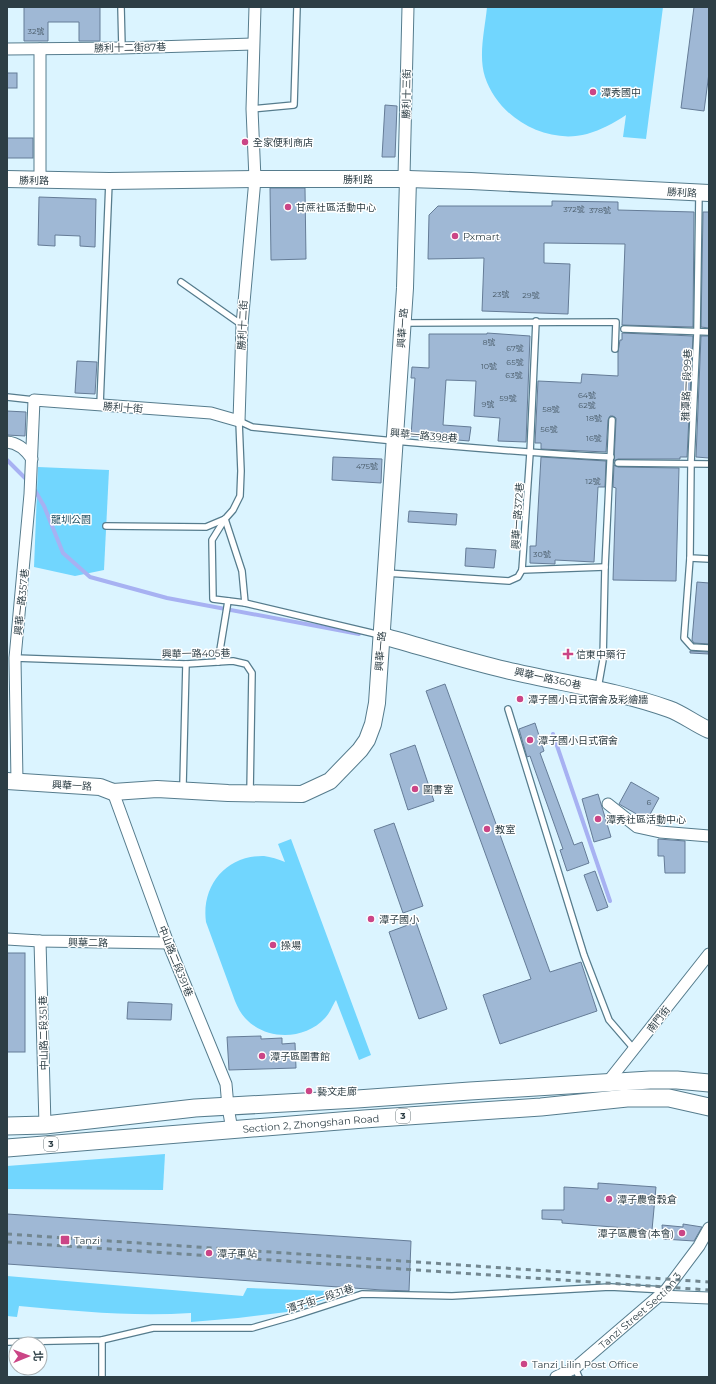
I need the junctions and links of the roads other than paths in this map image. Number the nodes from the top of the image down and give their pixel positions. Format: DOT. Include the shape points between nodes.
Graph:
graph roads {
  1 [pos="121,7"];
  2 [pos="255,7"];
  3 [pos="297,7"];
  4 [pos="408,7"];
  5 [pos="253,44"];
  6 [pos="122,48"];
  7 [pos="7,49"];
  8 [pos="40,49"];
  9 [pos="252,109"];
  10 [pos="7,179"];
  11 [pos="255,179"];
  12 [pos="408,179"];
  13 [pos="40,180"];
  14 [pos="109,181"];
  15 [pos="704,192"];
  16 [pos="180,282"];
  17 [pos="536,321"];
  18 [pos="402,323"];
  19 [pos="242,325"];
  20 [pos="624,329"];
  21 [pos="697,332"];
  22 [pos="709,332"];
  23 [pos="615,349"];
  24 [pos="7,397"];
  25 [pos="34,400"];
  26 [pos="100,405"];
  27 [pos="612,420"];
  28 [pos="239,421"];
  29 [pos="394,441"];
  30 [pos="7,442"];
  31 [pos="530,453"];
  32 [pos="610,457"];
  33 [pos="32,459"];
  34 [pos="618,463"];
  35 [pos="691,463"];
  36 [pos="709,464"];
  37 [pos="225,519"];
  38 [pos="106,526"];
  39 [pos="690,558"];
  40 [pos="709,559"];
  41 [pos="606,567"];
  42 [pos="522,570"];
  43 [pos="386,573"];
  44 [pos="245,603"];
  45 [pos="228,604"];
  46 [pos="382,636"];
  47 [pos="709,648"];
  48 [pos="15,658"];
  49 [pos="218,662"];
  50 [pos="186,664"];
  51 [pos="598,688"];
  52 [pos="508,709"];
  53 [pos="709,730"];
  54 [pos="12,782"];
  55 [pos="183,785"];
  56 [pos="113,792"];
  57 [pos="250,793"];
  58 [pos="608,804"];
  59 [pos="709,836"];
  60 [pos="7,939"];
  61 [pos="40,941"];
  62 [pos="168,943"];
  63 [pos="709,954"];
  64 [pos="634,1049"];
  65 [pos="607,1083"];
  66 [pos="709,1084"];
  67 [pos="228,1107"];
  68 [pos="709,1107"];
  69 [pos="45,1125"];
  70 [pos="7,1126"];
  71 [pos="232,1130"];
  72 [pos="7,1148"];
  73 [pos="709,1228"];
  74 [pos="662,1293"];
  75 [pos="709,1298"];
  76 [pos="102,1340"];
  77 [pos="7,1342"];
  78 [pos="577,1372"];
  79 [pos="102,1377"];
  80 [pos="556,1377"];
  1 -- 6 [label="lane"];
  2 -- 5 [label="street, 勝利十二街"];
  3 -- 9 [label="lane" via="294,106"];
  4 -- 12 [label="street, 勝利十三街" via="404,176"];
  5 -- 6 [label="street, 勝利十二街87巷"];
  5 -- 9 [label="street, 勝利十二街"];
  6 -- 8 [label="street, 勝利十二街87巷"];
  7 -- 8 [label="street, 勝利十二街87巷"];
  8 -- 13 [label="street"];
  9 -- 11 [label="street, 勝利十二街"];
  10 -- 13 [label="street, 勝利路"];
  11 -- 12 [label="street, 勝利路"];
  11 -- 14 [label="street, 勝利路"];
  11 -- 19 [label="street, 勝利十二街"];
  12 -- 15 [label="street, 勝利路"];
  12 -- 18 [label="street, 興華一路"];
  13 -- 14 [label="street, 勝利路"];
  14 -- 26 [label="lane"];
  15 -- 21 [label="lane, 雅潭路一段99巷"];
  16 -- 19 [label="lane"];
  17 -- 18 [label="lane"];
  17 -- 23 [label="lane" via="616,322"];
  17 -- 31 [label="lane, 興華一路372巷"];
  18 -- 29 [label="street, 興華一路"];
  19 -- 28 [label="street, 勝利十二街"];
  20 -- 21 [label="lane"];
  21 -- 22 [label="lane"];
  21 -- 35 [label="lane, 雅潭路一段99巷"];
  24 -- 25 [label="lane, 勝利十街"];
  25 -- 26 [label="street, 勝利十街"];
  25 -- 33 [label="street"];
  26 -- 28 [label="street, 勝利十街" via="211,413"];
  27 -- 32 [label="lane"];
  28 -- 29 [label="lane, 興華一路398巷" via="252,427"];
  28 -- 37 [label="lane, 勝利十二街" via="240,496 234,510"];
  29 -- 31 [label="lane, 興華一路398巷"];
  29 -- 43 [label="street, 興華一路"];
  30 -- 33 [label="street" via="25,449"];
  31 -- 32 [label="lane, 興華一路398巷"];
  31 -- 42 [label="lane, 興華一路372巷"];
  32 -- 41 [label="lane"];
  33 -- 48 [label="street, 興華一路357巷"];
  34 -- 35 [label="lane"];
  35 -- 36 [label="lane"];
  35 -- 39 [label="lane, 雅潭路一段99巷"];
  37 -- 38 [label="lane" via="206,527"];
  37 -- 44 [label="lane" via="242,571"];
  37 -- 45 [label="lane, 勝利十二街" via="212,540 213,599"];
  39 -- 40 [label="lane"];
  39 -- 47 [label="lane, 雅潭路一段99巷" via="684,638 692,647"];
  41 -- 42 [label="lane"];
  41 -- 51 [label="lane" via="603,660"];
  42 -- 43 [label="lane" via="518,577 509,581"];
  43 -- 46 [label="street, 興華一路"];
  44 -- 45 [label="lane"];
  44 -- 46 [label="lane"];
  45 -- 49 [label="lane"];
  46 -- 51 [label="street, 興華一路360巷" via="506,670"];
  46 -- 57 [label="street, 興華一路" via="373,724 360,750 330,781 310,791 302,794"];
  48 -- 50 [label="lane, 興華一路405巷"];
  48 -- 54 [label="street, 興華一路357巷"];
  49 -- 50 [label="lane, 興華一路405巷"];
  49 -- 57 [label="lane, 興華一路405巷" via="233,660 246,664 252,673"];
  50 -- 55 [label="lane"];
  51 -- 53 [label="street, 興華一路360巷" via="671,709"];
  52 -- 64 [label="lane" via="584,955 609,1020"];
  54 -- 56 [label="street, 興華一路" via="100,787"];
  56 -- 57 [label="street, 興華一路" via="157,789"];
  56 -- 62 [label="street, 中山路二段391巷"];
  58 -- 59 [label="street" via="637,826 660,832"];
  60 -- 61 [label="street, 興華二路"];
  61 -- 62 [label="street, 興華二路"];
  61 -- 69 [label="street, 中山路二段351巷"];
  62 -- 67 [label="street, 中山路二段391巷" via="226,1084"];
  63 -- 64 [label="street, 南門街"];
  64 -- 65 [label="street, 南門街"];
  65 -- 66 [label="main road, Section 2, Zhongshan Road / 3" via="677,1080"];
  65 -- 67 [label="main road, Section 2, Zhongshan Road / 3"];
  67 -- 69 [label="main road, Section 2, Zhongshan Road / 3" via="195,1108"];
  67 -- 71 [label="street, 中山路二段391巷"];
  68 -- 71 [label="main road, Section 2, Zhongshan Road / 3" via="669,1098 627,1098 541,1107"];
  69 -- 70 [label="main road, Section 2, Zhongshan Road / 3"];
  71 -- 72 [label="main road, Section 2, Zhongshan Road / 3"];
  73 -- 74 [label="street, Tanzi Street Section 3" via="695,1251"];
  74 -- 75 [label="street"];
  74 -- 76 [label="lane, 潭子街一段31巷" via="610,1287 452,1296 362,1294 252,1328 153,1328"];
  74 -- 78 [label="street, Tanzi Street Section 3"];
  76 -- 77 [label="lane, 潭子街一段31巷"];
  76 -- 79 [label="lane"];
  78 -- 80 [label="street, Tanzi Street Section 3"];
}
